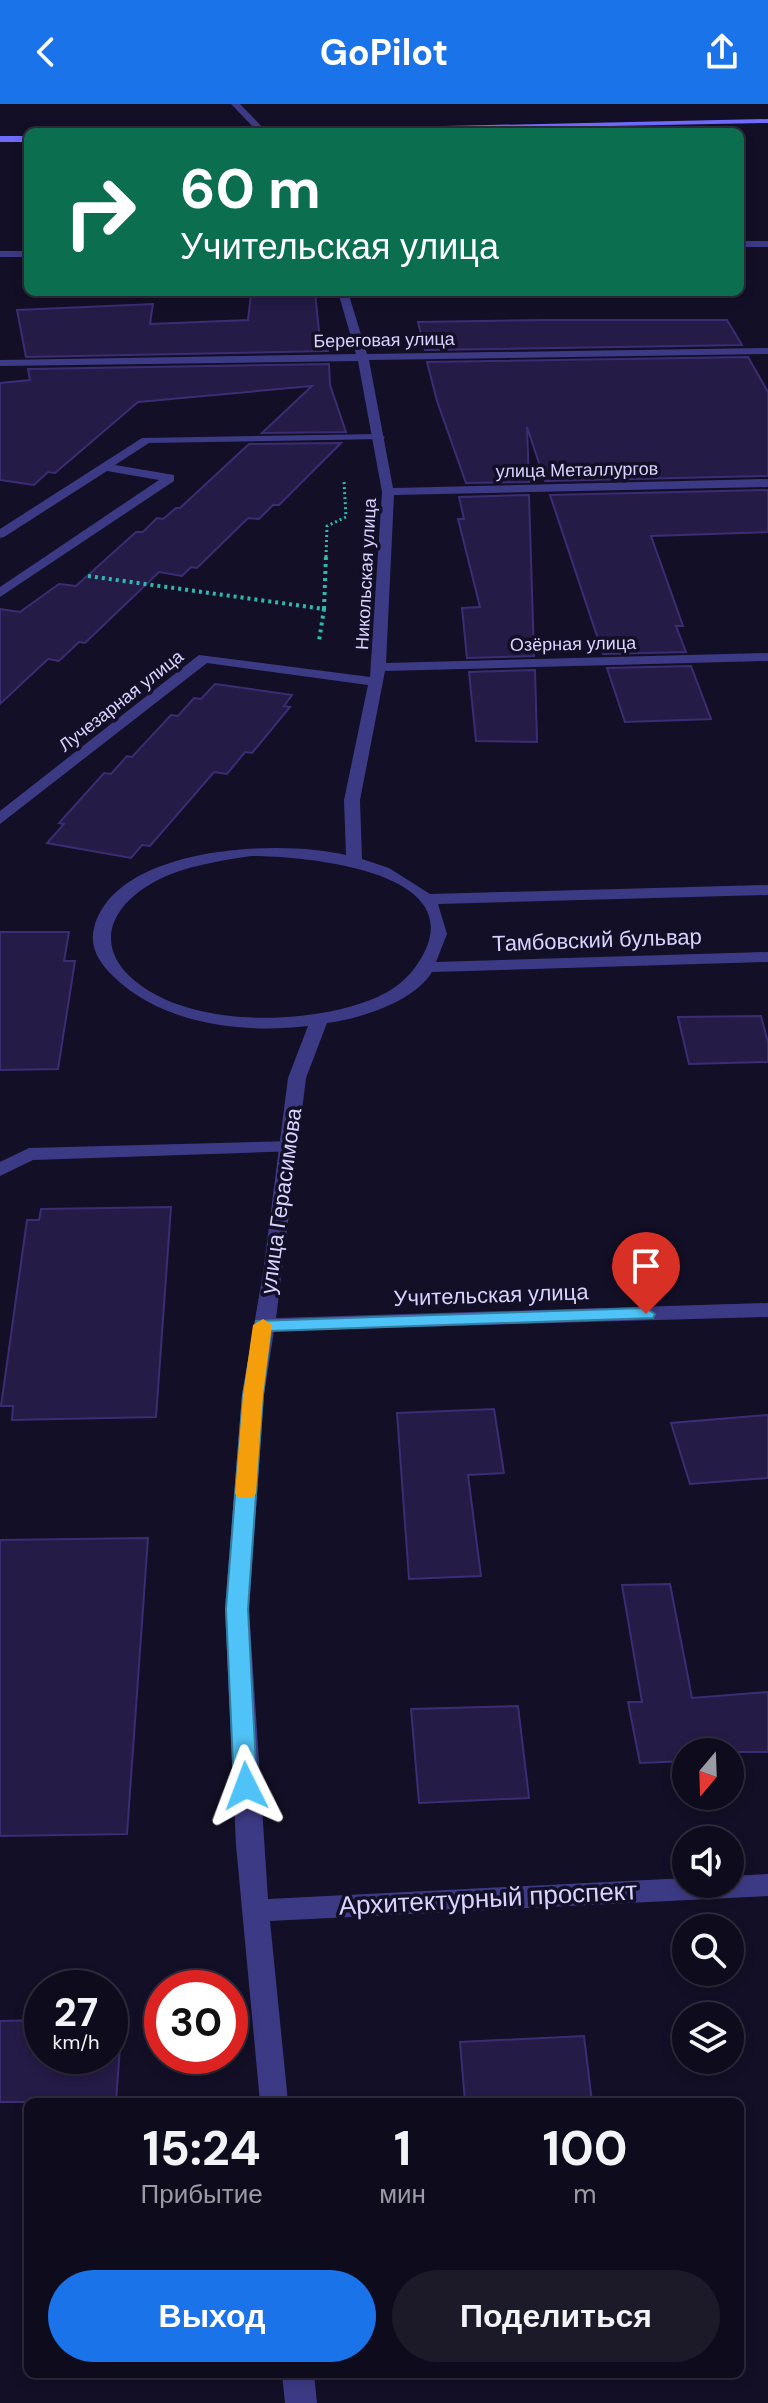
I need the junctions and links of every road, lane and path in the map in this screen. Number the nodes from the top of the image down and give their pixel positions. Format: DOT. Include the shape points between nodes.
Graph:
graph roads {
  1 [pos="235,104"];
  2 [pos="768,121"];
  3 [pos="259,128"];
  4 [pos="476,128"];
  5 [pos="0,139"];
  6 [pos="24,139"];
  7 [pos="744,244"];
  8 [pos="768,244"];
  9 [pos="0,254"];
  10 [pos="24,254"];
  11 [pos="344,296"];
  12 [pos="768,351"];
  13 [pos="362,359"];
  14 [pos="0,363"];
  15 [pos="379,437"];
  16 [pos="342,438"];
  17 [pos="106,467"];
  18 [pos="768,483"];
  19 [pos="388,492"];
  20 [pos="0,534"];
  21 [pos="36,569"];
  22 [pos="0,593"];
  23 [pos="324,609"];
  24 [pos="768,657"];
  25 [pos="313,673"];
  26 [pos="378,674"];
  27 [pos="0,819"];
  28 [pos="354,860"];
  29 [pos="768,890"];
  30 [pos="427,899"];
  31 [pos="768,957"];
  32 [pos="426,967"];
  33 [pos="319,1020"];
  34 [pos="290,1147"];
  35 [pos="0,1170"];
  36 [pos="768,1310"];
  37 [pos="263,1325"];
  38 [pos="768,1885"];
  39 [pos="256,1911"];
  40 [pos="274,2098"];
  41 [pos="298,2378"];
  42 [pos="301,2403"];
  1 -- 3 [label="street"];
  2 -- 4 [label="street"];
  5 -- 6 [label="street"];
  7 -- 8 [label="street"];
  9 -- 10 [label="street"];
  11 -- 13 [label="street, Никольская улица"];
  12 -- 13 [label="street, Береговая улица"];
  13 -- 14 [label="street, Береговая улица"];
  13 -- 15 [label="street, Никольская улица"];
  15 -- 16 [label="street"];
  15 -- 19 [label="street, Никольская улица"];
  16 -- 17 [label="street" via="146,440"];
  16 -- 23 [label="path" via="346,517 327,526"];
  17 -- 20 [label="street"];
  17 -- 21 [label="street" via="170,478"];
  18 -- 19 [label="street, улица Металлургов"];
  19 -- 26 [label="street, Никольская улица"];
  21 -- 22 [label="street"];
  21 -- 23 [label="path"];
  23 -- 25 [label="path"];
  24 -- 26 [label="street, Озёрная улица"];
  25 -- 26 [label="street, Лучезарная улица"];
  25 -- 27 [label="street, Лучезарная улица" via="204,658"];
  26 -- 28 [label="street, Никольская улица" via="352,800"];
  28 -- 30 [label="street" via="396,876"];
  28 -- 33 [label="street" via="304,851 251,851 200,859 155,875 122,898 103,924 102,953 119,980 154,1003 203,1019 277,1025"];
  29 -- 30 [label="street, Тамбовский бульвар"];
  30 -- 32 [label="street" via="440,927 436,956"];
  31 -- 32 [label="street, Тамбовский бульвар"];
  32 -- 33 [label="street" via="412,983 372,1006"];
  33 -- 34 [label="street, улица Герасимова" via="297,1078"];
  34 -- 35 [label="street" via="29,1154"];
  34 -- 37 [label="street, улица Герасимова"];
  36 -- 37 [label="street, Учительская улица"];
  37 -- 39 [label="street, улица Герасимова" via="237,1609"];
  38 -- 39 [label="street, Архитектурный проспект"];
  39 -- 40 [label="street, улица Герасимова"];
  41 -- 42 [label="street"];
}
